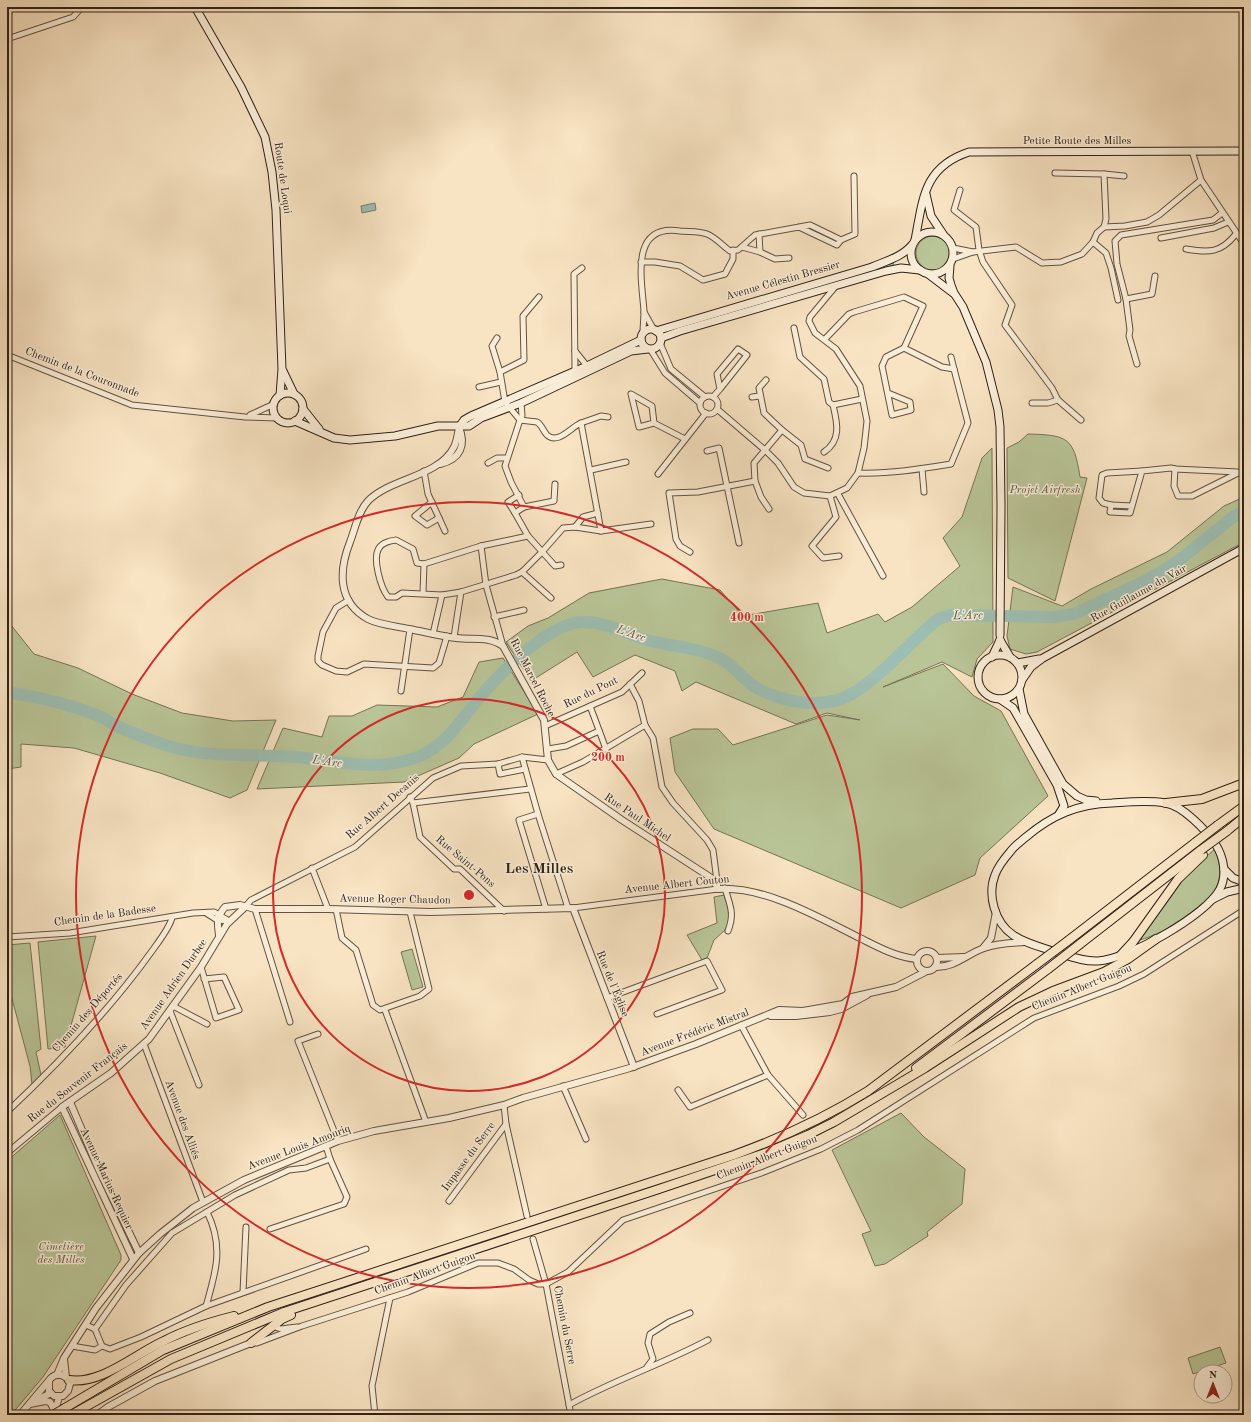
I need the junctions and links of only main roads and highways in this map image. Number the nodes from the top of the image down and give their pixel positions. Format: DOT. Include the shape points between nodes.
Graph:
graph roads {
  1 [pos="195,7"];
  2 [pos="1244,151"];
  3 [pos="926,190"];
  4 [pos="943,234"];
  5 [pos="914,243"];
  6 [pos="952,262"];
  7 [pos="923,272"];
  8 [pos="954,293"];
  9 [pos="655,330"];
  10 [pos="642,336"];
  11 [pos="661,341"];
  12 [pos="649,349"];
  13 [pos="282,369"];
  14 [pos="294,394"];
  15 [pos="280,395"];
  16 [pos="507,405"];
  17 [pos="303,409"];
  18 [pos="295,421"];
  19 [pos="323,433"];
  20 [pos="1244,548"];
  21 [pos="1000,638"];
  22 [pos="992,656"];
  23 [pos="1010,657"];
  24 [pos="1043,658"];
  25 [pos="1018,663"];
  26 [pos="1022,680"];
  27 [pos="1019,689"];
  28 [pos="1000,699"];
  29 [pos="1244,783"];
  30 [pos="1166,802"];
  31 [pos="1112,803"];
  32 [pos="1244,806"];
  33 [pos="1060,814"];
  34 [pos="1244,817"];
  35 [pos="1203,852"];
  36 [pos="1224,869"];
  37 [pos="1244,882"];
  38 [pos="1244,888"];
  39 [pos="1213,899"];
  40 [pos="1156,939"];
  41 [pos="1120,956"];
  42 [pos="884,1092"];
  43 [pos="389,1278"];
  44 [pos="268,1307"];
  45 [pos="247,1344"];
  46 [pos="67,1379"];
  47 [pos="54,1414"];
  48 [pos="71,1415"];
  1 -- 13 [label="main road, Route de Loqui" via="241,87 265,137 276,210"];
  2 -- 3 [label="main road, Petite Route des Milles" via="969,152 947,162"];
  3 -- 4 [label="main road" via="931,216"];
  3 -- 5 [label="main road, Petite Route des Milles"];
  4 -- 5 [label="main road" via="922,234"];
  4 -- 6 [label="main road" via="953,248"];
  5 -- 7 [label="main road" via="911,255 914,264"];
  5 -- 9 [label="main road, Avenue Célestin Bressier" via="900,255 872,267"];
  6 -- 7 [label="main road" via="944,271 934,274"];
  6 -- 8 [label="main road" via="949,278"];
  7 -- 8 [label="main road"];
  7 -- 11 [label="main road, Avenue Célestin Bressier" via="901,268 680,331"];
  8 -- 21 [label="main road" via="963,307 986,362 998,410"];
  9 -- 10 [label="main road" via="649,330"];
  9 -- 11 [label="main road"];
  10 -- 12 [label="main road" via="643,346"];
  10 -- 16 [label="main road"];
  11 -- 12 [label="main road" via="656,348"];
  12 -- 16 [label="main road" via="631,351 521,403"];
  13 -- 14 [label="main road, Route de Loqui"];
  13 -- 15 [label="main road, Route de Loqui"];
  14 -- 15 [label="main road"];
  14 -- 17 [label="main road" via="301,400"];
  15 -- 18 [label="main road" via="273,408 277,418 286,422"];
  16 -- 19 [label="main road" via="471,416 459,426 438,426 395,436 350,440 334,438"];
  17 -- 18 [label="main road"];
  17 -- 19 [label="main road"];
  18 -- 19 [label="main road"];
  20 -- 24 [label="main road, Rue Guillaume du Vair"];
  21 -- 22 [label="main road"];
  21 -- 23 [label="main road"];
  22 -- 23 [label="main road"];
  22 -- 28 [label="main road" via="978,671 979,683 987,695"];
  23 -- 25 [label="main road"];
  24 -- 25 [label="main road, Rue Guillaume du Vair"];
  24 -- 26 [label="main road, Rue Guillaume du Vair" via="1031,667"];
  25 -- 26 [label="main road"];
  26 -- 27 [label="main road"];
  27 -- 28 [label="main road" via="1014,694"];
  27 -- 31 [label="main road" via="1024,714 1063,784 1086,800"];
  28 -- 33 [label="main road" via="1013,708 1056,784 1064,806"];
  29 -- 30 [label="highway" via="1202,799"];
  30 -- 31 [label="main road"];
  30 -- 36 [label="main road" via="1180,809 1209,836 1220,853"];
  31 -- 33 [label="main road" via="1077,807"];
  32 -- 44 [label="highway, bridge" via="1069,940 840,1109 800,1129 734,1155"];
  33 -- 41 [label="main road" via="1036,829 1012,849 998,868 992,886 996,912 1004,928 1024,942 1091,962"];
  34 -- 35 [label="highway, bridge"];
  35 -- 41 [label="highway" via="1178,879 1134,942"];
  35 -- 42 [label="highway, bridge"];
  36 -- 37 [label="main road" via="1233,878"];
  36 -- 39 [label="main road" via="1222,884"];
  38 -- 39 [label="main road"];
  39 -- 40 [label="main road" via="1190,918"];
  40 -- 41 [label="main road"];
  40 -- 42 [label="highway" via="1104,972 1019,1007"];
  42 -- 43 [label="highway" via="834,1122 768,1152"];
  43 -- 45 [label="highway" via="340,1299 282,1318"];
  43 -- 48 [label="highway" via="284,1312 171,1359"];
  44 -- 46 [label="highway" via="222,1319 164,1340 89,1380 77,1382"];
  44 -- 47 [label="highway, bridge" via="163,1350"];
}
